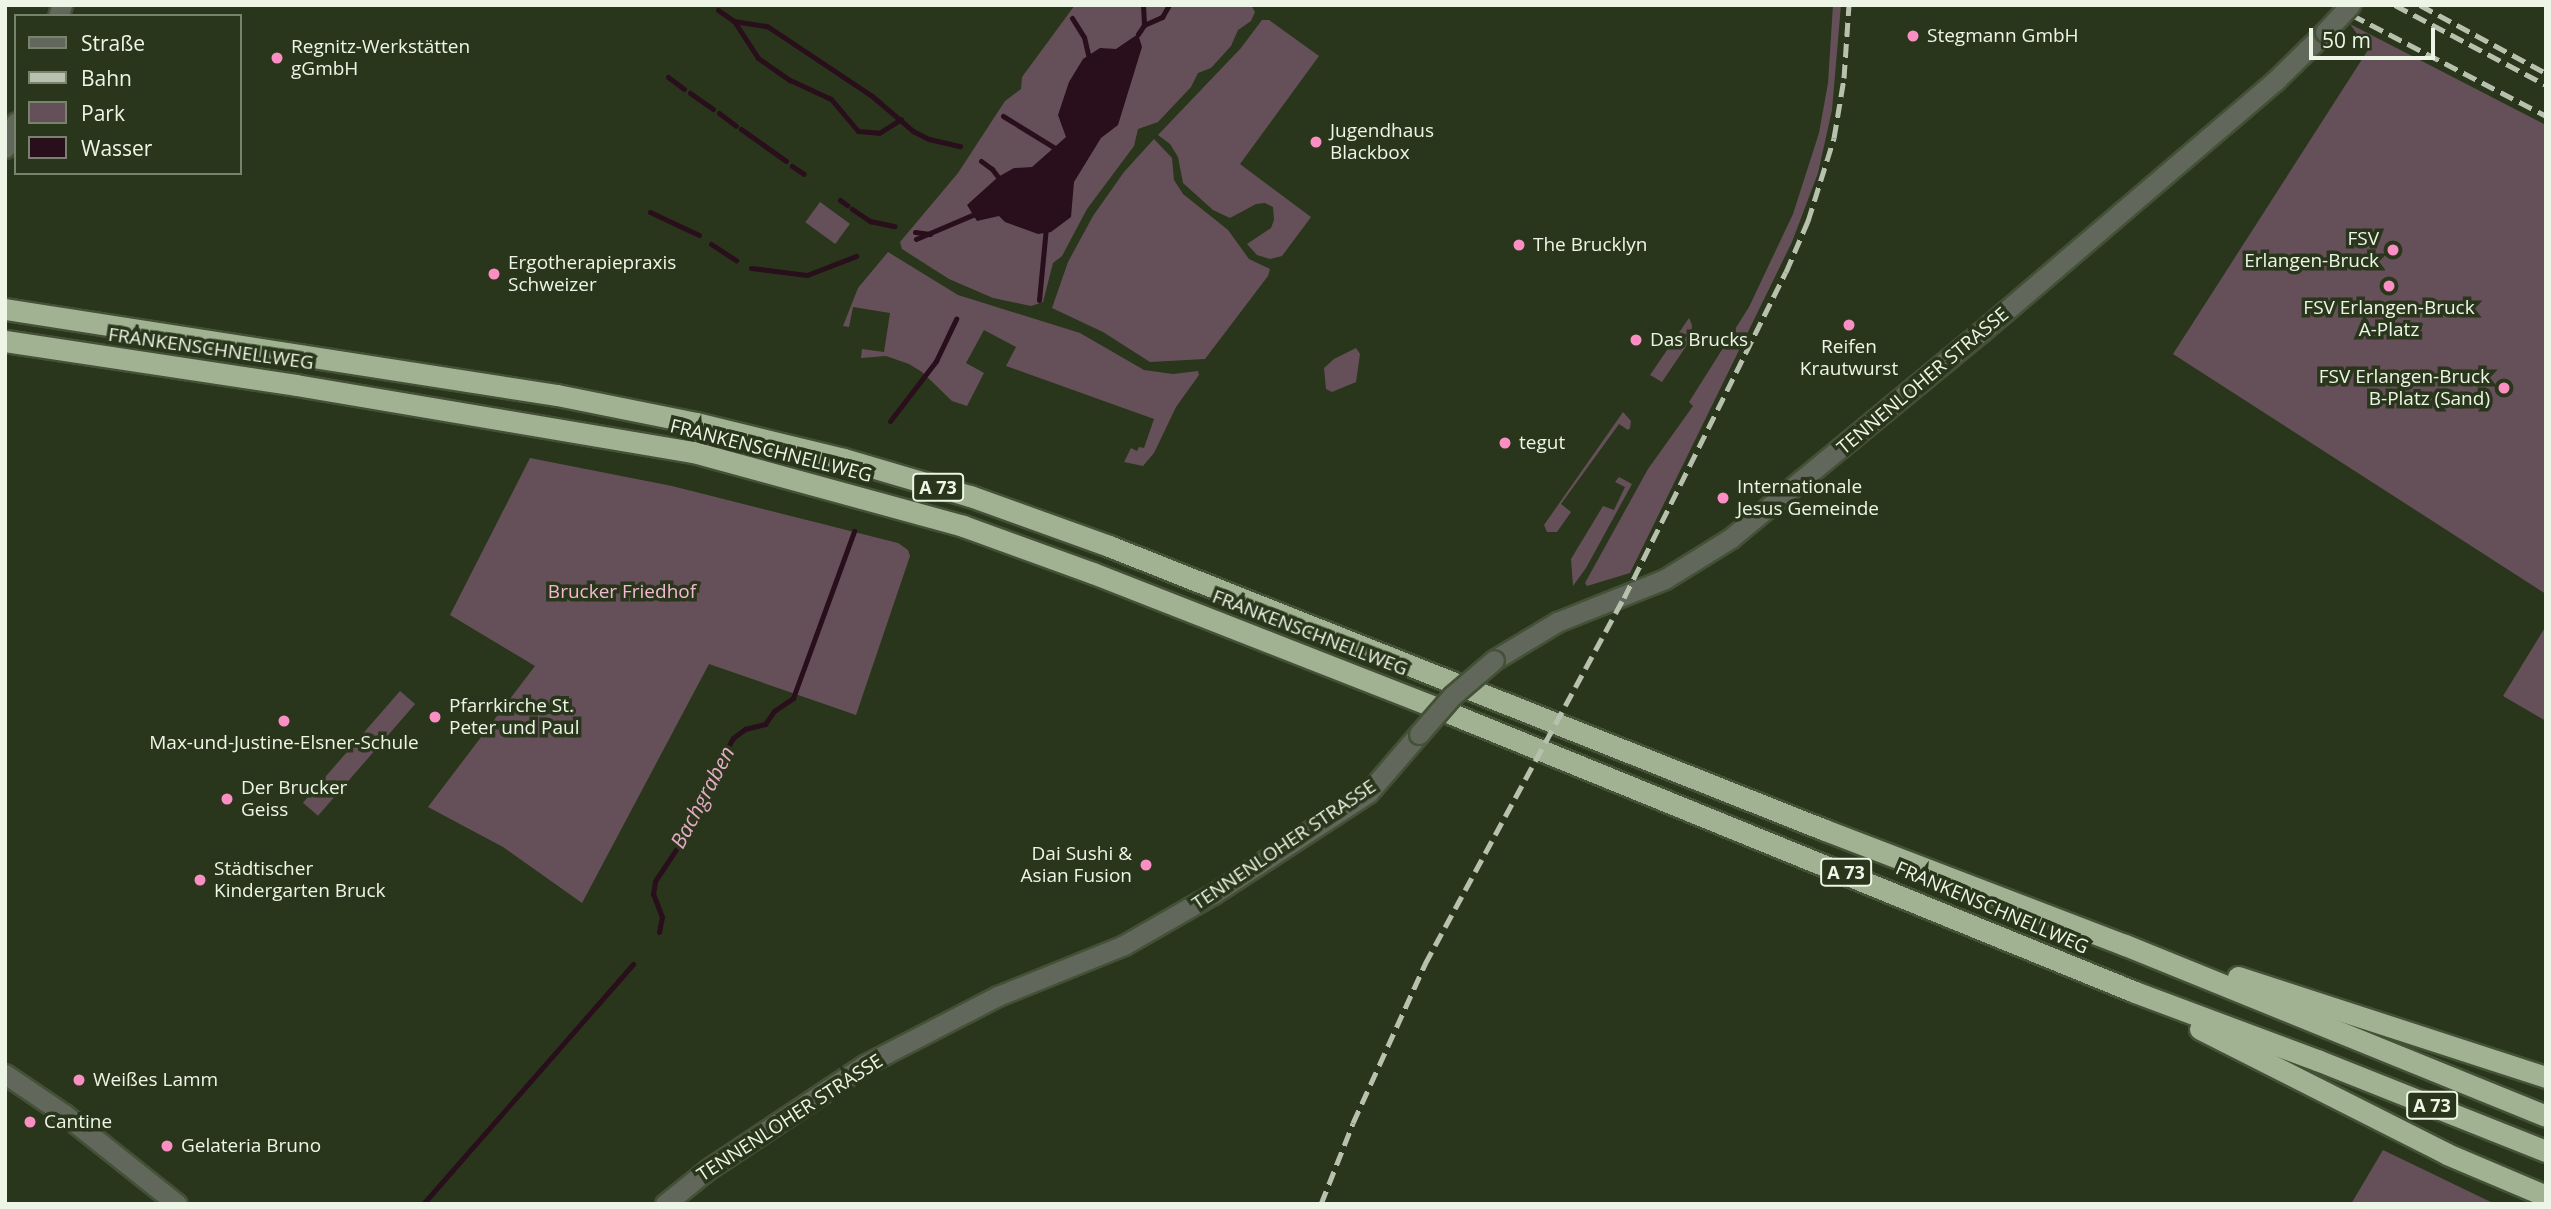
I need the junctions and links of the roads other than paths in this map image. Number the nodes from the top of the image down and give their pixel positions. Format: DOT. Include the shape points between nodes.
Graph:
graph roads {
  1 [pos="2350,5"];
  2 [pos="14,127"];
  3 [pos="5,148"];
  4 [pos="5,309"];
  5 [pos="5,341"];
  6 [pos="2125,945"];
  7 [pos="2135,992"];
  8 [pos="5,1074"];
  9 [pos="2546,1077"];
  10 [pos="2546,1116"];
  11 [pos="2546,1151"];
  12 [pos="2546,1196"];
  13 [pos="177,1204"];
  14 [pos="665,1204"];
  1 -- 14 [label="street, TENNENLOHER STRASSE, bridge" via="2309,49 1962,348 1731,538 1665,579 1557,622 1494,660 1452,696 1368,793 1202,901 1124,945 998,996 866,1064 707,1170"];
  2 -- 3 [label="street"];
  4 -- 6 [label="highway, FRANKENSCHNELLWEG / A 73" via="658,415 844,459 970,496 1109,546"];
  5 -- 7 [label="highway, FRANKENSCHNELLWEG / A 73" via="693,452 963,526 1465,719"];
  6 -- 9 [label="highway" via="2207,966"];
  6 -- 10 [label="highway, FRANKENSCHNELLWEG / A 73"];
  7 -- 11 [label="highway, FRANKENSCHNELLWEG / A 73"];
  7 -- 12 [label="highway" via="2447,1154"];
  8 -- 13 [label="street"];
}
